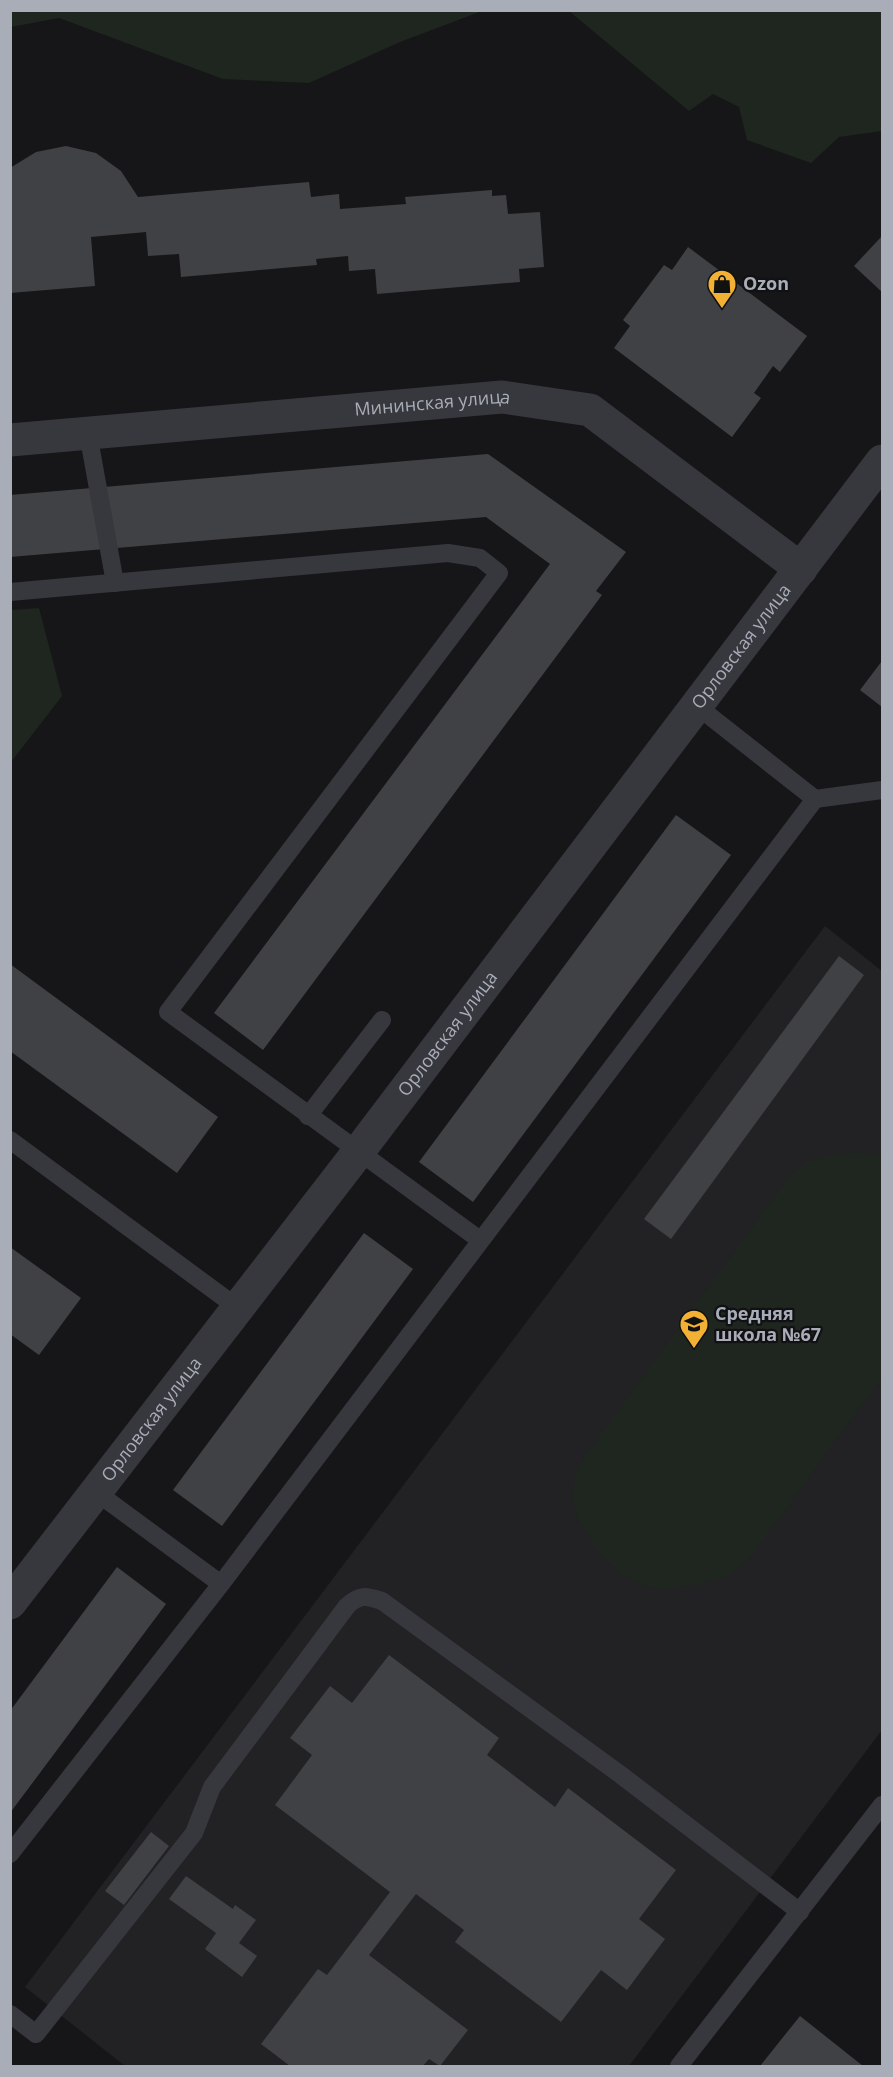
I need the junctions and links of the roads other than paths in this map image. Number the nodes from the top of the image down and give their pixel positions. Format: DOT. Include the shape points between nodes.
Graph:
graph roads {
  1 [pos="88,433"];
  2 [pos="10,440"];
  3 [pos="882,461"];
  4 [pos="801,569"];
  5 [pos="115,583"];
  6 [pos="10,592"];
  7 [pos="697,706"];
  8 [pos="882,790"];
  9 [pos="815,799"];
  10 [pos="382,1020"];
  11 [pos="308,1116"];
  12 [pos="10,1140"];
  13 [pos="359,1151"];
  14 [pos="480,1240"];
  15 [pos="238,1308"];
  16 [pos="96,1492"];
  17 [pos="221,1584"];
  18 [pos="10,1603"];
  19 [pos="882,1805"];
  20 [pos="10,1854"];
  21 [pos="800,1912"];
  22 [pos="10,2014"];
  23 [pos="679,2067"];
  1 -- 2 [label="street, Мининская улица"];
  1 -- 4 [label="street, Мининская улица" via="502,397 590,410"];
  1 -- 5 [label="lane"];
  3 -- 4 [label="street, Орловская улица"];
  4 -- 7 [label="street, Орловская улица"];
  5 -- 6 [label="lane"];
  5 -- 11 [label="lane" via="448,553 480,558 499,573 168,1012"];
  7 -- 9 [label="lane"];
  7 -- 13 [label="street, Орловская улица"];
  8 -- 9 [label="lane"];
  9 -- 14 [label="lane"];
  10 -- 11 [label="lane"];
  11 -- 13 [label="lane"];
  12 -- 15 [label="lane"];
  13 -- 14 [label="lane"];
  13 -- 15 [label="street, Орловская улица"];
  14 -- 17 [label="lane"];
  15 -- 16 [label="street, Орловская улица"];
  16 -- 17 [label="lane"];
  16 -- 18 [label="street, Орловская улица"];
  17 -- 20 [label="lane"];
  19 -- 21 [label="lane"];
  21 -- 22 [label="lane" via="382,1601 356,1598 212,1787 194,1833 36,2034"];
  21 -- 23 [label="lane"];
}
